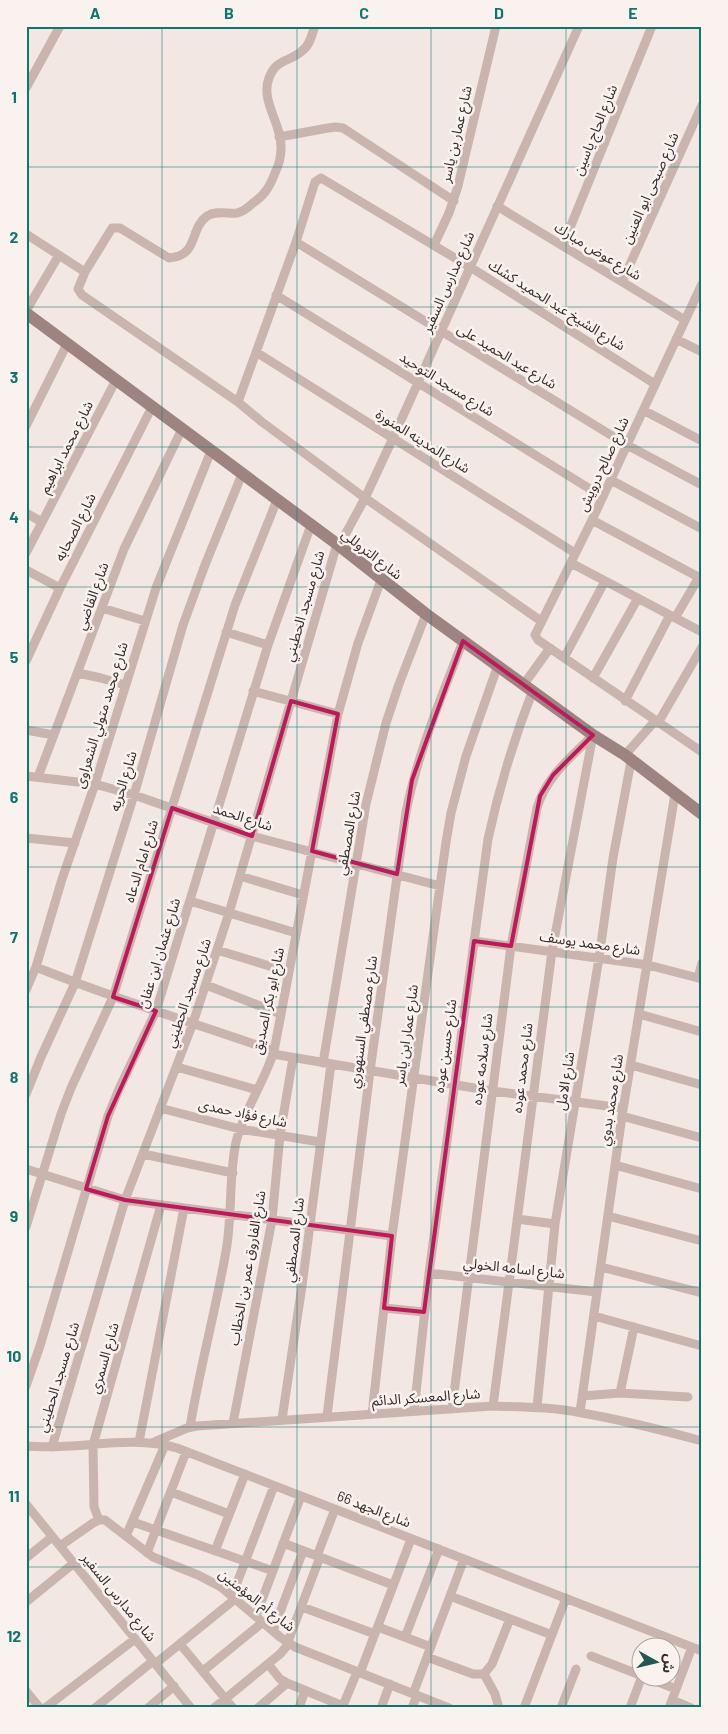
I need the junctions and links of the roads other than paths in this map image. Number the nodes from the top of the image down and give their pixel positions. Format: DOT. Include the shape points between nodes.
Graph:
graph roads {
  1 [pos="60,26"];
  2 [pos="315,26"];
  3 [pos="496,26"];
  4 [pos="579,26"];
  5 [pos="652,26"];
  6 [pos="27,84"];
  7 [pos="702,105"];
  8 [pos="279,137"];
  9 [pos="454,201"];
  10 [pos="497,206"];
  11 [pos="26,234"];
  12 [pos="296,242"];
  13 [pos="434,245"];
  14 [pos="563,245"];
  15 [pos="59,255"];
  16 [pos="470,267"];
  17 [pos="85,272"];
  18 [pos="622,282"];
  19 [pos="702,284"];
  20 [pos="276,295"];
  21 [pos="698,302"];
  22 [pos="26,312"];
  23 [pos="685,320"];
  24 [pos="441,332"];
  25 [pos="676,339"];
  26 [pos="68,344"];
  27 [pos="256,352"];
  28 [pos="702,352"];
  29 [pos="116,380"];
  30 [pos="418,382"];
  31 [pos="656,384"];
  32 [pos="238,402"];
  33 [pos="152,407"];
  34 [pos="643,410"];
  35 [pos="26,426"];
  36 [pos="182,429"];
  37 [pos="393,438"];
  38 [pos="702,441"];
  39 [pos="627,445"];
  40 [pos="211,451"];
  41 [pos="242,474"];
  42 [pos="611,480"];
  43 [pos="702,485"];
  44 [pos="603,497"];
  45 [pos="365,498"];
  46 [pos="277,500"];
  47 [pos="26,513"];
  48 [pos="592,520"];
  49 [pos="42,522"];
  50 [pos="311,525"];
  51 [pos="702,529"];
  52 [pos="338,545"];
  53 [pos="26,553"];
  54 [pos="576,553"];
  55 [pos="571,563"];
  56 [pos="26,570"];
  57 [pos="700,578"];
  58 [pos="381,580"];
  59 [pos="606,581"];
  60 [pos="60,588"];
  61 [pos="638,598"];
  62 [pos="102,608"];
  63 [pos="426,614"];
  64 [pos="673,617"];
  65 [pos="145,621"];
  66 [pos="541,621"];
  67 [pos="226,632"];
  68 [pos="702,632"];
  69 [pos="463,640"];
  70 [pos="268,644"];
  71 [pos="702,647"];
  72 [pos="550,648"];
  73 [pos="564,658"];
  74 [pos="26,660"];
  75 [pos="498,666"];
  76 [pos="78,673"];
  77 [pos="593,678"];
  78 [pos="125,686"];
  79 [pos="529,687"];
  80 [pos="254,691"];
  81 [pos="292,701"];
  82 [pos="625,701"];
  83 [pos="338,714"];
  84 [pos="656,722"];
  85 [pos="26,730"];
  86 [pos="54,735"];
  87 [pos="593,735"];
  88 [pos="702,752"];
  89 [pos="628,758"];
  90 [pos="26,776"];
  91 [pos="38,777"];
  92 [pos="95,784"];
  93 [pos="676,794"];
  94 [pos="134,795"];
  95 [pos="172,808"];
  96 [pos="702,814"];
  97 [pos="214,823"];
  98 [pos="252,836"];
  99 [pos="26,838"];
  100 [pos="75,842"];
  101 [pos="312,851"];
  102 [pos="356,863"];
  103 [pos="397,874"];
  104 [pos="240,876"];
  105 [pos="440,886"];
  106 [pos="303,895"];
  107 [pos="190,901"];
  108 [pos="229,913"];
  109 [pos="296,933"];
  110 [pos="474,940"];
  111 [pos="511,946"];
  112 [pos="217,950"];
  113 [pos="552,952"];
  114 [pos="599,958"];
  115 [pos="702,963"];
  116 [pos="648,965"];
  117 [pos="36,967"];
  118 [pos="289,972"];
  119 [pos="700,979"];
  120 [pos="75,983"];
  121 [pos="206,985"];
  122 [pos="26,990"];
  123 [pos="113,997"];
  124 [pos="156,1011"];
  125 [pos="281,1014"];
  126 [pos="639,1014"];
  127 [pos="193,1022"];
  128 [pos="702,1032"];
  129 [pos="273,1053"];
  130 [pos="293,1058"];
  131 [pos="327,1063"];
  132 [pos="631,1065"];
  133 [pos="177,1067"];
  134 [pos="370,1071"];
  135 [pos="413,1078"];
  136 [pos="454,1085"];
  137 [pos="702,1085"];
  138 [pos="258,1090"];
  139 [pos="492,1091"];
  140 [pos="26,1094"];
  141 [pos="532,1096"];
  142 [pos="575,1102"];
  143 [pos="160,1108"];
  144 [pos="623,1112"];
  145 [pos="240,1130"];
  146 [pos="280,1136"];
  147 [pos="702,1138"];
  148 [pos="320,1142"];
  149 [pos="143,1154"];
  150 [pos="615,1165"];
  151 [pos="26,1169"];
  152 [pos="233,1173"];
  153 [pos="42,1174"];
  154 [pos="86,1189"];
  155 [pos="702,1189"];
  156 [pos="125,1200"];
  157 [pos="161,1205"];
  158 [pos="184,1208"];
  159 [pos="231,1214"];
  160 [pos="608,1216"];
  161 [pos="517,1219"];
  162 [pos="272,1220"];
  163 [pos="555,1224"];
  164 [pos="309,1225"];
  165 [pos="26,1227"];
  166 [pos="350,1230"];
  167 [pos="392,1236"];
  168 [pos="702,1241"];
  169 [pos="601,1267"];
  170 [pos="429,1272"];
  171 [pos="468,1277"];
  172 [pos="509,1282"];
  173 [pos="549,1286"];
  174 [pos="597,1292"];
  175 [pos="702,1293"];
  176 [pos="384,1308"];
  177 [pos="424,1312"];
  178 [pos="594,1316"];
  179 [pos="634,1327"];
  180 [pos="702,1346"];
  181 [pos="26,1386"];
  182 [pos="620,1393"];
  183 [pos="582,1396"];
  184 [pos="688,1397"];
  185 [pos="493,1406"];
  186 [pos="537,1407"];
  187 [pos="452,1409"];
  188 [pos="414,1411"];
  189 [pos="580,1412"];
  190 [pos="372,1414"];
  191 [pos="326,1416"];
  192 [pos="282,1419"];
  193 [pos="234,1423"];
  194 [pos="190,1427"];
  195 [pos="702,1441"];
  196 [pos="139,1442"];
  197 [pos="152,1443"];
  198 [pos="93,1445"];
  199 [pos="165,1445"];
  200 [pos="26,1446"];
  201 [pos="52,1447"];
  202 [pos="186,1452"];
  203 [pos="245,1474"];
  204 [pos="274,1486"];
  205 [pos="171,1492"];
  206 [pos="301,1496"];
  207 [pos="27,1506"];
  208 [pos="334,1509"];
  209 [pos="229,1514"];
  210 [pos="99,1520"];
  211 [pos="132,1522"];
  212 [pos="156,1530"];
  213 [pos="126,1536"];
  214 [pos="52,1537"];
  215 [pos="411,1538"];
  216 [pos="284,1544"];
  217 [pos="60,1546"];
  218 [pos="440,1550"];
  219 [pos="215,1551"];
  220 [pos="303,1551"];
  221 [pos="147,1553"];
  222 [pos="319,1557"];
  223 [pos="26,1558"];
  224 [pos="464,1559"];
  225 [pos="245,1561"];
  226 [pos="74,1563"];
  227 [pos="273,1571"];
  228 [pos="393,1585"];
  229 [pos="450,1596"];
  230 [pos="234,1597"];
  231 [pos="566,1598"];
  232 [pos="26,1602"];
  233 [pos="302,1607"];
  234 [pos="259,1619"];
  235 [pos="510,1619"];
  236 [pos="273,1631"];
  237 [pos="376,1631"];
  238 [pos="552,1635"];
  239 [pos="405,1637"];
  240 [pos="135,1639"];
  241 [pos="288,1643"];
  242 [pos="180,1644"];
  243 [pos="431,1647"];
  244 [pos="692,1647"];
  245 [pos="702,1651"];
  246 [pos="427,1656"];
  247 [pos="591,1656"];
  248 [pos="154,1662"];
  249 [pos="268,1664"];
  250 [pos="576,1669"];
  251 [pos="203,1671"];
  252 [pos="630,1671"];
  253 [pos="359,1672"];
  254 [pos="484,1674"];
  255 [pos="287,1683"];
  256 [pos="390,1684"];
  257 [pos="174,1686"];
  258 [pos="638,1686"];
  259 [pos="668,1686"];
  260 [pos="676,1689"];
  261 [pos="305,1690"];
  262 [pos="26,1691"];
  263 [pos="415,1694"];
  264 [pos="225,1699"];
  265 [pos="671,1704"];
  266 [pos="342,1707"];
  267 [pos="40,1708"];
  268 [pos="45,1708"];
  269 [pos="95,1708"];
  270 [pos="148,1708"];
  271 [pos="191,1708"];
  272 [pos="214,1708"];
  273 [pos="233,1708"];
  274 [pos="258,1708"];
  275 [pos="299,1708"];
  276 [pos="380,1708"];
  277 [pos="412,1708"];
  278 [pos="449,1708"];
  279 [pos="499,1708"];
  280 [pos="524,1708"];
  281 [pos="561,1708"];
  282 [pos="630,1708"];
  283 [pos="691,1708"];
  1 -- 6 [label="street"];
  2 -- 8 [label="street" via="304,50 283,60 268,79 266,92"];
  3 -- 9 [label="street, شارع عمار بن ياسر"];
  4 -- 10 [label="street, شارع مدارس السفير"];
  5 -- 14 [label="street, شارع الحاج ياسين"];
  7 -- 18 [label="street, شارع صبحى ابو العنين"];
  8 -- 9 [label="street" via="343,128"];
  8 -- 17 [label="street" via="279,164 268,190 239,213 210,214 203,220 184,255 169,258 115,228"];
  9 -- 13 [label="street, شارع عمار بن ياسر"];
  10 -- 14 [label="street, شارع عوض مبارك"];
  10 -- 16 [label="street, شارع مدارس السفير"];
  11 -- 15 [label="street"];
  12 -- 13 [label="street, شارع الشيخ عبد الحميد كشك" via="315,182 319,179 326,180"];
  12 -- 20 [label="street"];
  12 -- 24 [label="street, شارع عبد الحميد على"];
  13 -- 16 [label="street, شارع الشيخ عبد الحميد كشك"];
  14 -- 18 [label="street, شارع عوض مبارك"];
  15 -- 17 [label="street"];
  15 -- 22 [label="street"];
  16 -- 24 [label="street, شارع مدارس السفير"];
  16 -- 31 [label="street, شارع الشيخ عبد الحميد كشك"];
  17 -- 32 [label="street" via="78,289 82,295"];
  18 -- 23 [label="street, شارع عوض مبارك"];
  19 -- 21 [label="street, شارع صالح درويش"];
  20 -- 27 [label="street"];
  20 -- 30 [label="street, شارع مسجد التوحيد"];
  21 -- 23 [label="street, شارع صالح درويش"];
  22 -- 26 [label="street, شارع التروللي"];
  23 -- 25 [label="street, شارع صالح درويش"];
  24 -- 30 [label="street, شارع مدارس السفير"];
  24 -- 39 [label="street, شارع عبد الحميد على"];
  25 -- 28 [label="street"];
  25 -- 31 [label="street, شارع صالح درويش"];
  26 -- 29 [label="street, شارع التروللي"];
  26 -- 35 [label="street"];
  27 -- 32 [label="street"];
  27 -- 37 [label="street, شارع المدينه المنورة"];
  29 -- 33 [label="street, شارع التروللي"];
  29 -- 49 [label="street, شارع محمد ابراهيم"];
  30 -- 37 [label="street, شارع مدارس السفير"];
  30 -- 44 [label="street, شارع مسجد التوحيد"];
  31 -- 34 [label="street, شارع صالح درويش"];
  32 -- 45 [label="street"];
  33 -- 36 [label="street, شارع التروللي"];
  33 -- 60 [label="street, شارع الصحابه"];
  34 -- 38 [label="street"];
  34 -- 39 [label="street, شارع صالح درويش"];
  36 -- 40 [label="street, شارع التروللي"];
  36 -- 62 [label="street, شارع القاضي" via="124,549"];
  37 -- 45 [label="street, شارع مدارس السفير"];
  37 -- 54 [label="street, شارع المدينه المنورة"];
  39 -- 42 [label="street, شارع صالح درويش"];
  39 -- 43 [label="street, شارع عبد الحميد على"];
  40 -- 41 [label="street, شارع التروللي"];
  40 -- 65 [label="street, شارع محمد متولي الشعراوى"];
  41 -- 46 [label="street, شارع التروللي"];
  41 -- 94 [label="street, شارع الحريه" via="188,610"];
  42 -- 44 [label="street, شارع صالح درويش"];
  42 -- 51 [label="street"];
  44 -- 48 [label="street, شارع صالح درويش"];
  45 -- 52 [label="street, شارع مدارس السفير"];
  45 -- 66 [label="street"];
  46 -- 50 [label="street, شارع التروللي"];
  46 -- 67 [label="street, شارع امام الدعاه"];
  47 -- 49 [label="street"];
  48 -- 54 [label="street, شارع صالح درويش"];
  48 -- 57 [label="street"];
  49 -- 53 [label="street, شارع محمد ابراهيم"];
  50 -- 52 [label="street, شارع التروللي"];
  50 -- 70 [label="street, شارع عثمان ابن عفان"];
  52 -- 58 [label="street, شارع التروللي"];
  52 -- 81 [label="street, شارع مسجد الحطيني"];
  54 -- 55 [label="street, شارع صالح درويش"];
  55 -- 59 [label="street"];
  55 -- 66 [label="street, شارع صالح درويش"];
  56 -- 60 [label="street"];
  57 -- 64 [label="street"];
  58 -- 63 [label="street, شارع التروللي"];
  58 -- 83 [label="street, شارع ابو بكر الصديق" via="358,642"];
  59 -- 61 [label="street"];
  59 -- 73 [label="street"];
  60 -- 74 [label="street, شارع الصحابه"];
  61 -- 64 [label="street"];
  61 -- 77 [label="street"];
  62 -- 65 [label="street"];
  62 -- 76 [label="street, شارع القاضي"];
  63 -- 69 [label="street, شارع التروللي"];
  63 -- 102 [label="street, شارع المصطفي" via="386,723 366,804"];
  64 -- 68 [label="street"];
  64 -- 82 [label="street"];
  65 -- 78 [label="street, شارع محمد متولي الشعراوى"];
  66 -- 72 [label="street, شارع صالح درويش" via="535,637"];
  67 -- 70 [label="street"];
  67 -- 95 [label="street, شارع امام الدعاه"];
  69 -- 75 [label="street, شارع التروللي"];
  69 -- 103 [label="street, شارع مصطفي السنهوري" via="412,780"];
  70 -- 80 [label="street, شارع عثمان ابن عفان"];
  71 -- 84 [label="street"];
  72 -- 73 [label="street"];
  72 -- 79 [label="street, شارع حسين عوده"];
  73 -- 77 [label="street"];
  75 -- 79 [label="street, شارع التروللي"];
  75 -- 105 [label="street, شارع عمار ابن ياسر" via="458,784"];
  76 -- 78 [label="street"];
  76 -- 86 [label="street, شارع القاضي"];
  77 -- 82 [label="street"];
  78 -- 92 [label="street, شارع محمد متولي الشعراوى"];
  79 -- 87 [label="street, شارع التروللي"];
  79 -- 110 [label="street, شارع حسين عوده" via="488,839"];
  80 -- 81 [label="street"];
  80 -- 97 [label="street, شارع عثمان ابن عفان"];
  81 -- 83 [label="street"];
  81 -- 98 [label="street, شارع مسجد الحطيني"];
  82 -- 84 [label="street"];
  83 -- 101 [label="street, شارع ابو بكر الصديق"];
  84 -- 88 [label="street"];
  84 -- 89 [label="street"];
  85 -- 86 [label="street"];
  86 -- 91 [label="street, شارع القاضي"];
  87 -- 89 [label="street, شارع التروللي"];
  87 -- 111 [label="street, شارع سلامه عوده" via="553,775 540,796"];
  87 -- 113 [label="street, شارع محمد عوده"];
  89 -- 93 [label="street, شارع التروللي"];
  89 -- 114 [label="street, شارع الامل"];
  90 -- 91 [label="street, شارع الحمد"];
  91 -- 92 [label="street, شارع الحمد"];
  92 -- 94 [label="street, شارع الحمد"];
  92 -- 100 [label="street, شارع محمد متولي الشعراوى"];
  93 -- 96 [label="street, شارع التروللي"];
  93 -- 116 [label="street, شارع محمد بدوي"];
  94 -- 95 [label="street, شارع الحمد"];
  94 -- 120 [label="street, شارع الحريه"];
  95 -- 97 [label="street, شارع الحمد"];
  95 -- 123 [label="street, شارع امام الدعاه"];
  97 -- 98 [label="street, شارع الحمد"];
  97 -- 107 [label="street, شارع عثمان ابن عفان"];
  98 -- 101 [label="street, شارع الحمد"];
  98 -- 104 [label="street, شارع مسجد الحطيني"];
  99 -- 100 [label="street"];
  100 -- 117 [label="street, شارع محمد متولي الشعراوى"];
  101 -- 102 [label="street, شارع الحمد"];
  101 -- 106 [label="street, شارع ابو بكر الصديق"];
  102 -- 103 [label="street, شارع الحمد"];
  102 -- 131 [label="street, شارع المصطفي"];
  103 -- 105 [label="street, شارع الحمد"];
  103 -- 134 [label="street, شارع مصطفي السنهوري"];
  104 -- 106 [label="street"];
  104 -- 108 [label="street, شارع مسجد الحطيني"];
  105 -- 135 [label="street, شارع عمار ابن ياسر"];
  106 -- 109 [label="street, شارع ابو بكر الصديق"];
  107 -- 108 [label="street"];
  107 -- 124 [label="street, شارع عثمان ابن عفان"];
  108 -- 109 [label="street"];
  108 -- 112 [label="street, شارع مسجد الحطيني"];
  109 -- 118 [label="street, شارع ابو بكر الصديق"];
  110 -- 111 [label="street, شارع محمد يوسف"];
  110 -- 136 [label="street, شارع حسين عوده"];
  111 -- 113 [label="street, شارع محمد يوسف"];
  111 -- 139 [label="street, شارع سلامه عوده"];
  112 -- 118 [label="street"];
  112 -- 121 [label="street, شارع مسجد الحطيني"];
  113 -- 114 [label="street, شارع محمد يوسف"];
  113 -- 141 [label="street, شارع محمد عوده"];
  114 -- 116 [label="street, شارع محمد يوسف"];
  114 -- 142 [label="street, شارع الامل"];
  115 -- 119 [label="street"];
  116 -- 119 [label="street, شارع محمد يوسف"];
  116 -- 126 [label="street, شارع محمد بدوي"];
  117 -- 120 [label="street"];
  117 -- 122 [label="street, شارع محمد متولي الشعراوى"];
  118 -- 125 [label="street, شارع ابو بكر الصديق"];
  120 -- 123 [label="street"];
  120 -- 140 [label="street, شارع الحريه"];
  121 -- 125 [label="street"];
  121 -- 127 [label="street, شارع مسجد الحطيني"];
  123 -- 124 [label="street"];
  123 -- 153 [label="street, شارع امام الدعاه" via="71,1088"];
  124 -- 127 [label="street"];
  124 -- 154 [label="street, شارع عثمان ابن عفان" via="108,1116"];
  125 -- 129 [label="street, شارع ابو بكر الصديق"];
  126 -- 128 [label="street"];
  126 -- 132 [label="street, شارع محمد بدوي"];
  127 -- 129 [label="street"];
  127 -- 133 [label="street, شارع مسجد الحطيني"];
  129 -- 130 [label="street"];
  129 -- 138 [label="street, شارع ابو بكر الصديق"];
  130 -- 131 [label="street"];
  130 -- 146 [label="street, شارع الفاروق عمر بن الخطاب"];
  131 -- 134 [label="street"];
  131 -- 148 [label="street, شارع المصطفي"];
  132 -- 137 [label="street"];
  132 -- 144 [label="street, شارع محمد بدوي"];
  133 -- 138 [label="street"];
  133 -- 143 [label="street, شارع مسجد الحطيني"];
  134 -- 135 [label="street"];
  134 -- 166 [label="street, شارع مصطفي السنهوري"];
  135 -- 136 [label="street"];
  135 -- 167 [label="street, شارع عمار ابن ياسر"];
  136 -- 139 [label="street"];
  136 -- 170 [label="street, شارع حسين عوده"];
  138 -- 145 [label="street, شارع ابو بكر الصديق"];
  139 -- 141 [label="street"];
  139 -- 171 [label="street, شارع سلامه عوده"];
  141 -- 142 [label="street"];
  141 -- 161 [label="street, شارع محمد عوده"];
  142 -- 144 [label="street"];
  142 -- 163 [label="street, شارع الامل"];
  143 -- 145 [label="street, شارع فؤاد حمدى"];
  143 -- 149 [label="street, شارع مسجد الحطيني"];
  144 -- 147 [label="street"];
  144 -- 150 [label="street, شارع محمد بدوي"];
  145 -- 146 [label="street, شارع فؤاد حمدى"];
  145 -- 152 [label="street, شارع ابو بكر الصديق"];
  146 -- 148 [label="street, شارع فؤاد حمدى"];
  146 -- 162 [label="street, شارع الفاروق عمر بن الخطاب"];
  148 -- 164 [label="street, شارع المصطفي"];
  149 -- 152 [label="street"];
  149 -- 156 [label="street, شارع مسجد الحطيني"];
  150 -- 155 [label="street"];
  150 -- 160 [label="street, شارع محمد بدوي"];
  151 -- 153 [label="street"];
  152 -- 159 [label="street, شارع ابو بكر الصديق"];
  153 -- 154 [label="street"];
  153 -- 165 [label="street, شارع امام الدعاه"];
  154 -- 156 [label="street"];
  154 -- 181 [label="street, شارع عثمان ابن عفان"];
  156 -- 157 [label="street"];
  156 -- 201 [label="street, شارع مسجد الحطيني"];
  157 -- 158 [label="street"];
  157 -- 198 [label="street, شارع السمري"];
  158 -- 159 [label="street"];
  158 -- 196 [label="street"];
  159 -- 162 [label="street"];
  159 -- 194 [label="street, شارع ابو بكر الصديق"];
  160 -- 168 [label="street"];
  160 -- 169 [label="street, شارع محمد بدوي"];
  161 -- 163 [label="street"];
  161 -- 172 [label="street, شارع محمد عوده"];
  162 -- 164 [label="street"];
  162 -- 193 [label="street, شارع الفاروق عمر بن الخطاب"];
  163 -- 173 [label="street, شارع الامل"];
  164 -- 166 [label="street"];
  164 -- 192 [label="street, شارع المصطفي"];
  166 -- 167 [label="street"];
  166 -- 191 [label="street, شارع مصطفي السنهوري"];
  167 -- 176 [label="street, شارع عمار ابن ياسر"];
  169 -- 174 [label="street, شارع محمد بدوي"];
  169 -- 175 [label="street"];
  170 -- 171 [label="street, شارع اسامه الخولي"];
  170 -- 177 [label="street, شارع حسين عوده"];
  171 -- 172 [label="street, شارع اسامه الخولي"];
  171 -- 187 [label="street, شارع سلامه عوده"];
  172 -- 173 [label="street, شارع اسامه الخولي"];
  172 -- 185 [label="street, شارع محمد عوده"];
  173 -- 174 [label="street, شارع اسامه الخولي"];
  173 -- 186 [label="street, شارع الامل"];
  174 -- 178 [label="street, شارع محمد بدوي"];
  176 -- 177 [label="street"];
  176 -- 190 [label="street, شارع عمار ابن ياسر"];
  177 -- 188 [label="street, شارع حسين عوده"];
  178 -- 179 [label="street"];
  178 -- 183 [label="street, شارع محمد بدوي"];
  179 -- 180 [label="street"];
  179 -- 182 [label="street"];
  182 -- 183 [label="street"];
  182 -- 184 [label="street"];
  183 -- 189 [label="street, شارع محمد بدوي"];
  185 -- 186 [label="street, شارع المعسكر الدائم"];
  185 -- 187 [label="street, شارع المعسكر الدائم"];
  186 -- 189 [label="street, شارع المعسكر الدائم"];
  187 -- 188 [label="street, شارع المعسكر الدائم"];
  188 -- 190 [label="street, شارع المعسكر الدائم"];
  189 -- 195 [label="street, شارع المعسكر الدائم"];
  190 -- 191 [label="street, شارع المعسكر الدائم"];
  191 -- 192 [label="street, شارع المعسكر الدائم"];
  192 -- 193 [label="street, شارع المعسكر الدائم"];
  193 -- 194 [label="street, شارع المعسكر الدائم"];
  194 -- 197 [label="street, شارع المعسكر الدائم"];
  196 -- 197 [label="street, شارع الجهد 66"];
  196 -- 198 [label="street, شارع الجهد 66"];
  197 -- 199 [label="street, شارع الجهد 66"];
  198 -- 201 [label="street, شارع الجهد 66"];
  198 -- 210 [label="street, شارع السمري" via="94,1507"];
  199 -- 202 [label="street, شارع الجهد 66"];
  199 -- 211 [label="street"];
  200 -- 201 [label="street, شارع الجهد 66"];
  202 -- 203 [label="street, شارع الجهد 66"];
  202 -- 205 [label="street"];
  203 -- 204 [label="street, شارع الجهد 66"];
  203 -- 209 [label="street"];
  204 -- 206 [label="street, شارع الجهد 66"];
  204 -- 225 [label="street"];
  205 -- 209 [label="street"];
  205 -- 212 [label="street"];
  206 -- 208 [label="street, شارع الجهد 66"];
  206 -- 216 [label="street"];
  207 -- 214 [label="street, شارع مدارس السفير"];
  208 -- 215 [label="street, شارع الجهد 66"];
  208 -- 222 [label="street"];
  209 -- 219 [label="street"];
  210 -- 213 [label="street, شارع أم المؤمنين" via="105,1520"];
  210 -- 217 [label="street"];
  211 -- 212 [label="street"];
  211 -- 213 [label="street"];
  212 -- 219 [label="street"];
  212 -- 221 [label="street"];
  213 -- 221 [label="street, شارع أم المؤمنين"];
  214 -- 217 [label="street, شارع مدارس السفير"];
  214 -- 223 [label="street"];
  215 -- 218 [label="street, شارع الجهد 66"];
  215 -- 228 [label="street"];
  216 -- 220 [label="street"];
  216 -- 227 [label="street"];
  217 -- 226 [label="street, شارع مدارس السفير"];
  218 -- 224 [label="street, شارع الجهد 66"];
  218 -- 239 [label="street"];
  219 -- 225 [label="street"];
  220 -- 222 [label="street"];
  220 -- 236 [label="street"];
  221 -- 230 [label="street, شارع أم المؤمنين" via="210,1580"];
  222 -- 228 [label="street"];
  222 -- 233 [label="street"];
  224 -- 229 [label="street"];
  224 -- 231 [label="street, شارع الجهد 66"];
  225 -- 227 [label="street"];
  225 -- 230 [label="street"];
  226 -- 232 [label="street"];
  226 -- 240 [label="street, شارع مدارس السفير"];
  227 -- 234 [label="street"];
  228 -- 237 [label="street"];
  229 -- 235 [label="street"];
  229 -- 243 [label="street"];
  230 -- 234 [label="street, شارع أم المؤمنين"];
  230 -- 242 [label="street"];
  231 -- 238 [label="street"];
  231 -- 244 [label="street, شارع الجهد 66"];
  233 -- 237 [label="street"];
  233 -- 241 [label="street"];
  234 -- 236 [label="street, شارع أم المؤمنين"];
  234 -- 251 [label="street"];
  235 -- 238 [label="street"];
  235 -- 254 [label="street" via="492,1664"];
  236 -- 241 [label="street, شارع أم المؤمنين"];
  237 -- 239 [label="street"];
  237 -- 253 [label="street"];
  238 -- 280 [label="street"];
  239 -- 243 [label="street"];
  240 -- 248 [label="street, شارع مدارس السفير"];
  240 -- 268 [label="street"];
  241 -- 249 [label="street"];
  241 -- 253 [label="street, شارع أم المؤمنين"];
  242 -- 248 [label="street"];
  242 -- 251 [label="street"];
  243 -- 246 [label="street"];
  244 -- 245 [label="street, شارع الجهد 66"];
  244 -- 260 [label="street"];
  246 -- 254 [label="street" via="473,1674"];
  246 -- 263 [label="street"];
  247 -- 252 [label="street"];
  248 -- 257 [label="street, شارع مدارس السفير"];
  248 -- 269 [label="street"];
  249 -- 255 [label="street"];
  249 -- 264 [label="street"];
  250 -- 281 [label="street"];
  251 -- 264 [label="street"];
  253 -- 256 [label="street, شارع أم المؤمنين"];
  253 -- 266 [label="street"];
  254 -- 279 [label="street"];
  255 -- 261 [label="street"];
  255 -- 274 [label="street"];
  256 -- 263 [label="street, شارع أم المؤمنين"];
  256 -- 276 [label="street"];
  257 -- 270 [label="street"];
  257 -- 271 [label="street, شارع مدارس السفير"];
  258 -- 282 [label="street"];
  259 -- 260 [label="street"];
  260 -- 265 [label="street"];
  261 -- 266 [label="street"];
  261 -- 275 [label="street"];
  262 -- 267 [label="street"];
  263 -- 277 [label="street"];
  263 -- 278 [label="street, شارع أم المؤمنين"];
  264 -- 272 [label="street"];
  264 -- 273 [label="street"];
  265 -- 283 [label="street"];
}
